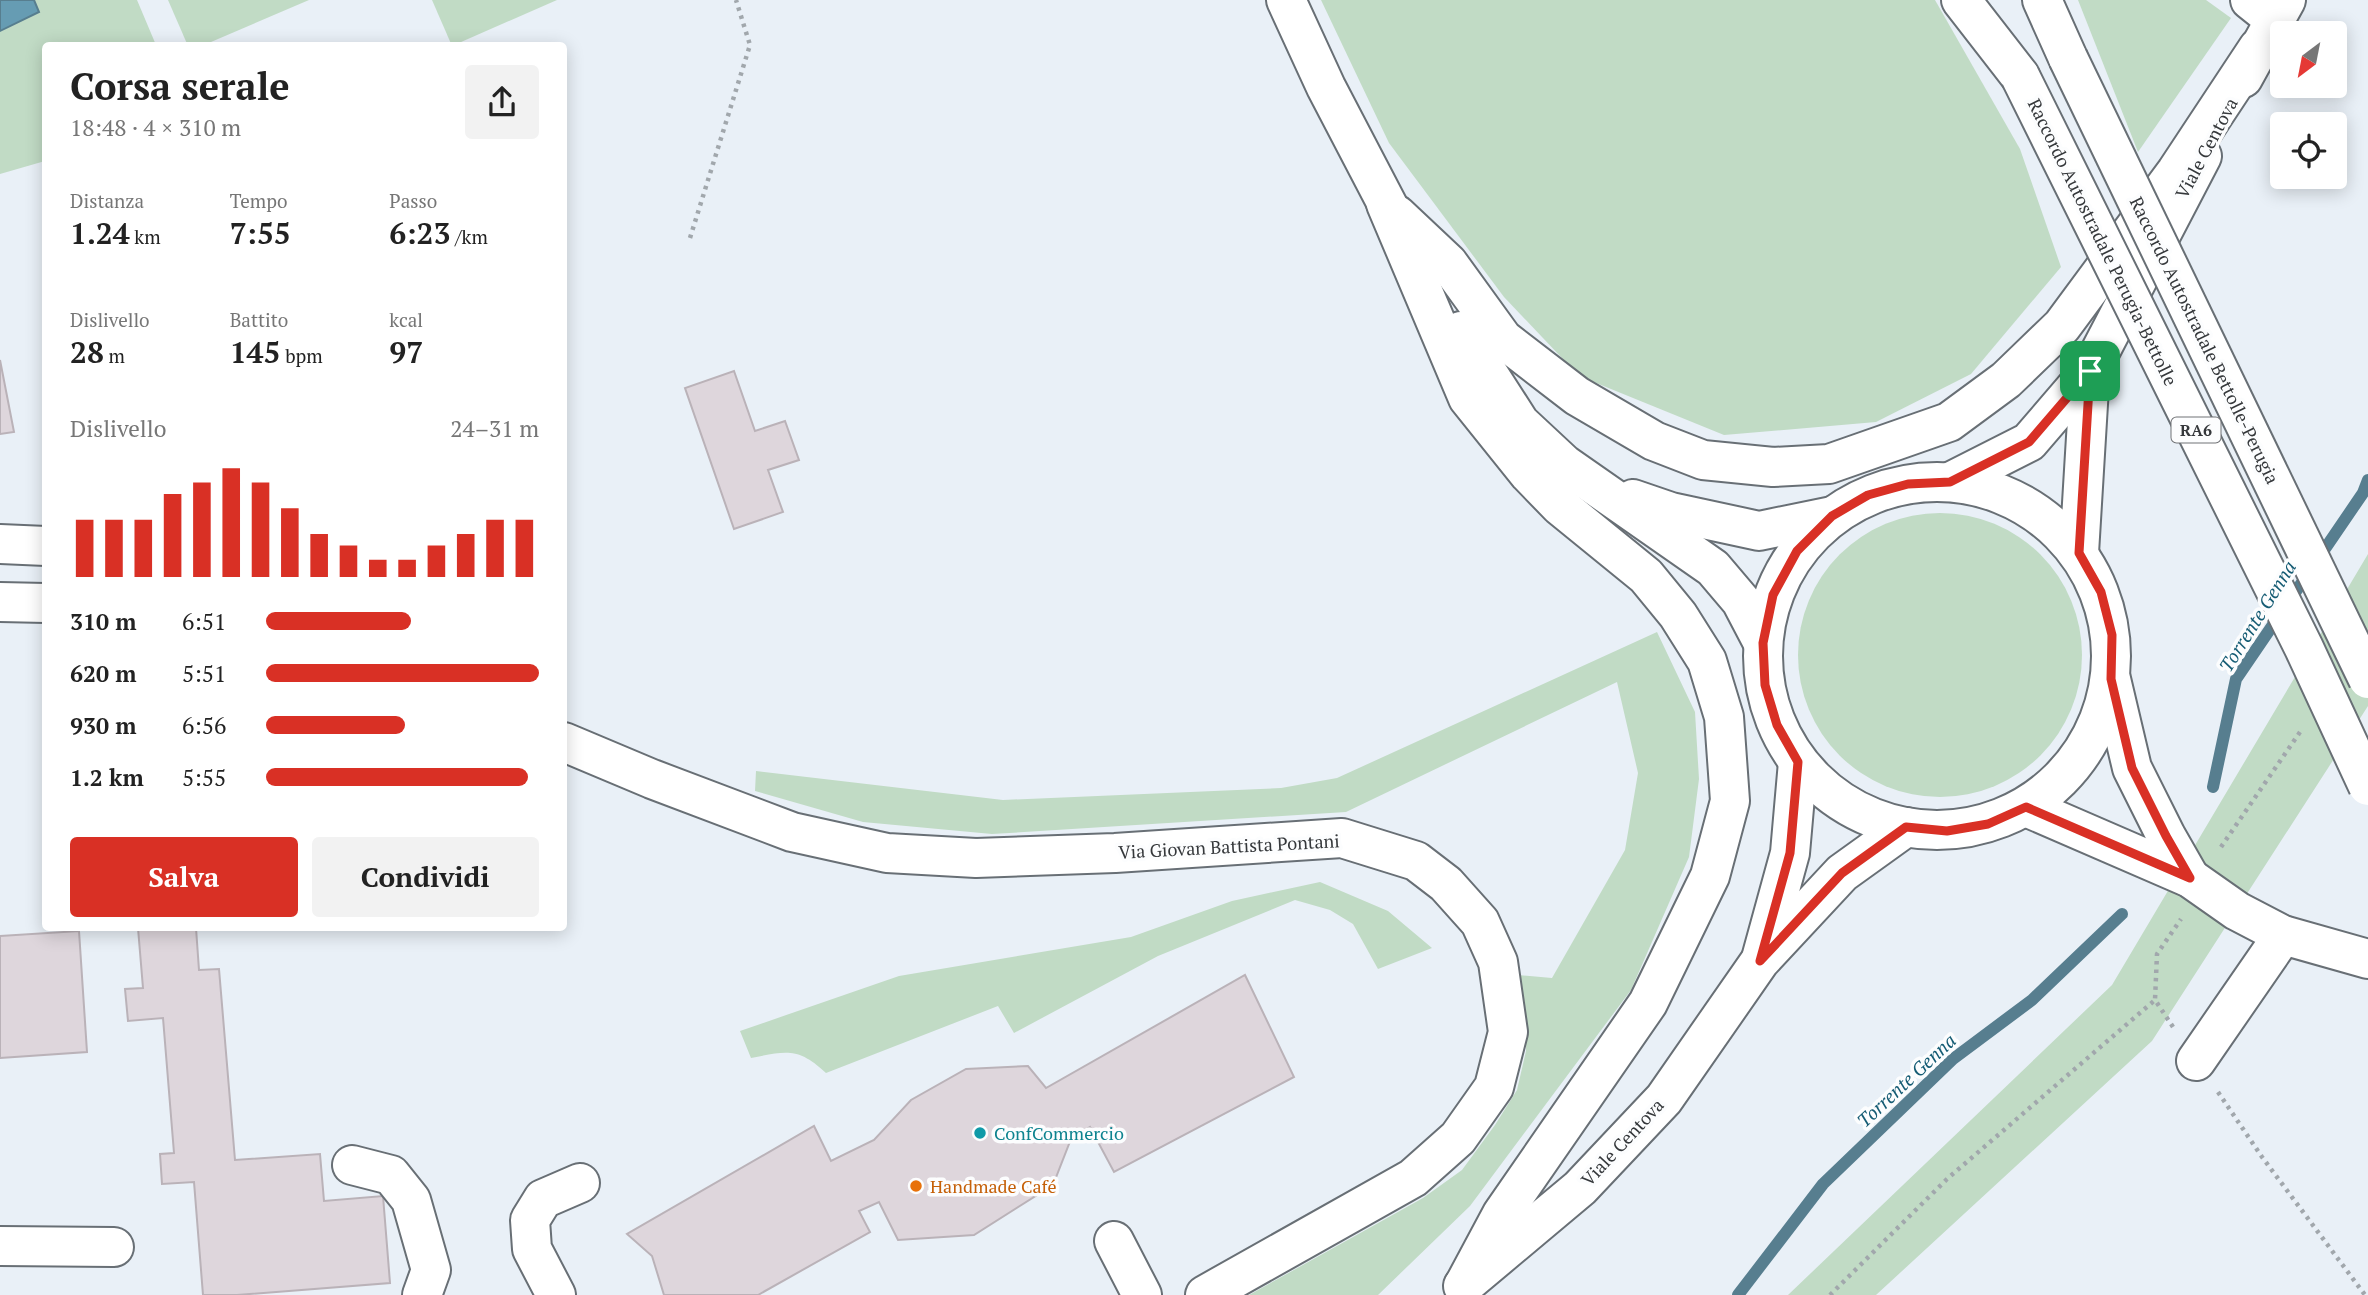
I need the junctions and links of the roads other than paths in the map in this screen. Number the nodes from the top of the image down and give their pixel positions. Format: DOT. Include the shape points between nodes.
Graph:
graph roads {
  1 [pos="1286,0"];
  2 [pos="1961,0"];
  3 [pos="1985,0"];
  4 [pos="2047,7"];
  5 [pos="2267,17"];
  6 [pos="2020,76"];
  7 [pos="1386,204"];
  8 [pos="2090,371"];
  9 [pos="1950,482"];
  10 [pos="1601,489"];
  11 [pos="1832,516"];
  12 [pos="0,544"];
  13 [pos="42,546"];
  14 [pos="2079,553"];
  15 [pos="0,602"];
  16 [pos="42,603"];
  17 [pos="1763,643"];
  18 [pos="2111,679"];
  19 [pos="2368,679"];
  20 [pos="567,743"];
  21 [pos="1798,762"];
  22 [pos="2368,786"];
  23 [pos="2026,807"];
  24 [pos="1906,827"];
  25 [pos="2188,895"];
  26 [pos="2283,935"];
  27 [pos="2368,959"];
  28 [pos="1760,961"];
  29 [pos="2196,1061"];
  30 [pos="352,1165"];
  31 [pos="580,1183"];
  32 [pos="1114,1241"];
  33 [pos="0,1246"];
  34 [pos="114,1247"];
  35 [pos="1458,1290"];
  36 [pos="422,1295"];
  37 [pos="556,1295"];
  38 [pos="1142,1295"];
  39 [pos="1205,1295"];
  1 -- 7 [label="main road"];
  2 -- 6 [label="main road"];
  3 -- 6 [label="main road, Raccordo Autostradale Perugia-Bettolle / RA6"];
  4 -- 19 [label="main road, Raccordo Autostradale Bettolle-Perugia / RA6, bridge"];
  5 -- 7 [label="main road" via="2176,172 2062,326 2006,380 1949,422 1829,464 1773,467 1703,460 1654,441 1577,396 1503,339 1448,262"];
  5 -- 8 [label="main road, Viale Centova"];
  6 -- 22 [label="main road, Raccordo Autostradale Perugia-Bettolle / RA6, bridge"];
  7 -- 10 [label="main road" via="1520,423 1564,464"];
  7 -- 35 [label="main road" via="1468,398 1560,506 1646,576 1707,661 1724,717 1730,801 1710,876 1648,1003 1502,1214"];
  8 -- 9 [label="main road" via="2029,442"];
  8 -- 14 [label="main road"];
  9 -- 11 [label="main road" via="1908,484 1868,495"];
  9 -- 14 [label="main road" via="1999,492 2043,517"];
  10 -- 11 [label="main road" via="1671,512 1759,531"];
  10 -- 17 [label="main road" via="1713,568 1741,601"];
  11 -- 17 [label="main road" via="1797,551 1773,595"];
  12 -- 13 [label="main road"];
  14 -- 18 [label="main road" via="2101,592 2112,635"];
  15 -- 16 [label="main road"];
  17 -- 21 [label="main road" via="1765,685 1777,725"];
  18 -- 23 [label="main road" via="2096,730 2068,773"];
  18 -- 25 [label="main road" via="2132,768 2166,836"];
  20 -- 39 [label="main road, Via Giovan Battista Pontani" via="792,832 887,853 976,858 1342,838 1416,861 1446,884 1480,922 1498,961 1508,1032 1494,1087 1458,1138 1413,1178"];
  21 -- 24 [label="main road" via="1828,792 1865,815"];
  21 -- 28 [label="main road" via="1790,853"];
  23 -- 24 [label="main road" via="1988,824 1947,831"];
  23 -- 25 [label="main road"];
  24 -- 28 [label="main road" via="1842,873"];
  25 -- 26 [label="main road" via="2238,911"];
  26 -- 27 [label="main road"];
  26 -- 29 [label="main road"];
  28 -- 35 [label="main road, Viale Centova" via="1664,1099 1580,1188"];
  30 -- 36 [label="main road" via="391,1175 411,1200 431,1270"];
  31 -- 37 [label="main road" via="543,1199 530,1220 532,1249"];
  32 -- 38 [label="main road"];
  33 -- 34 [label="main road"];
}
